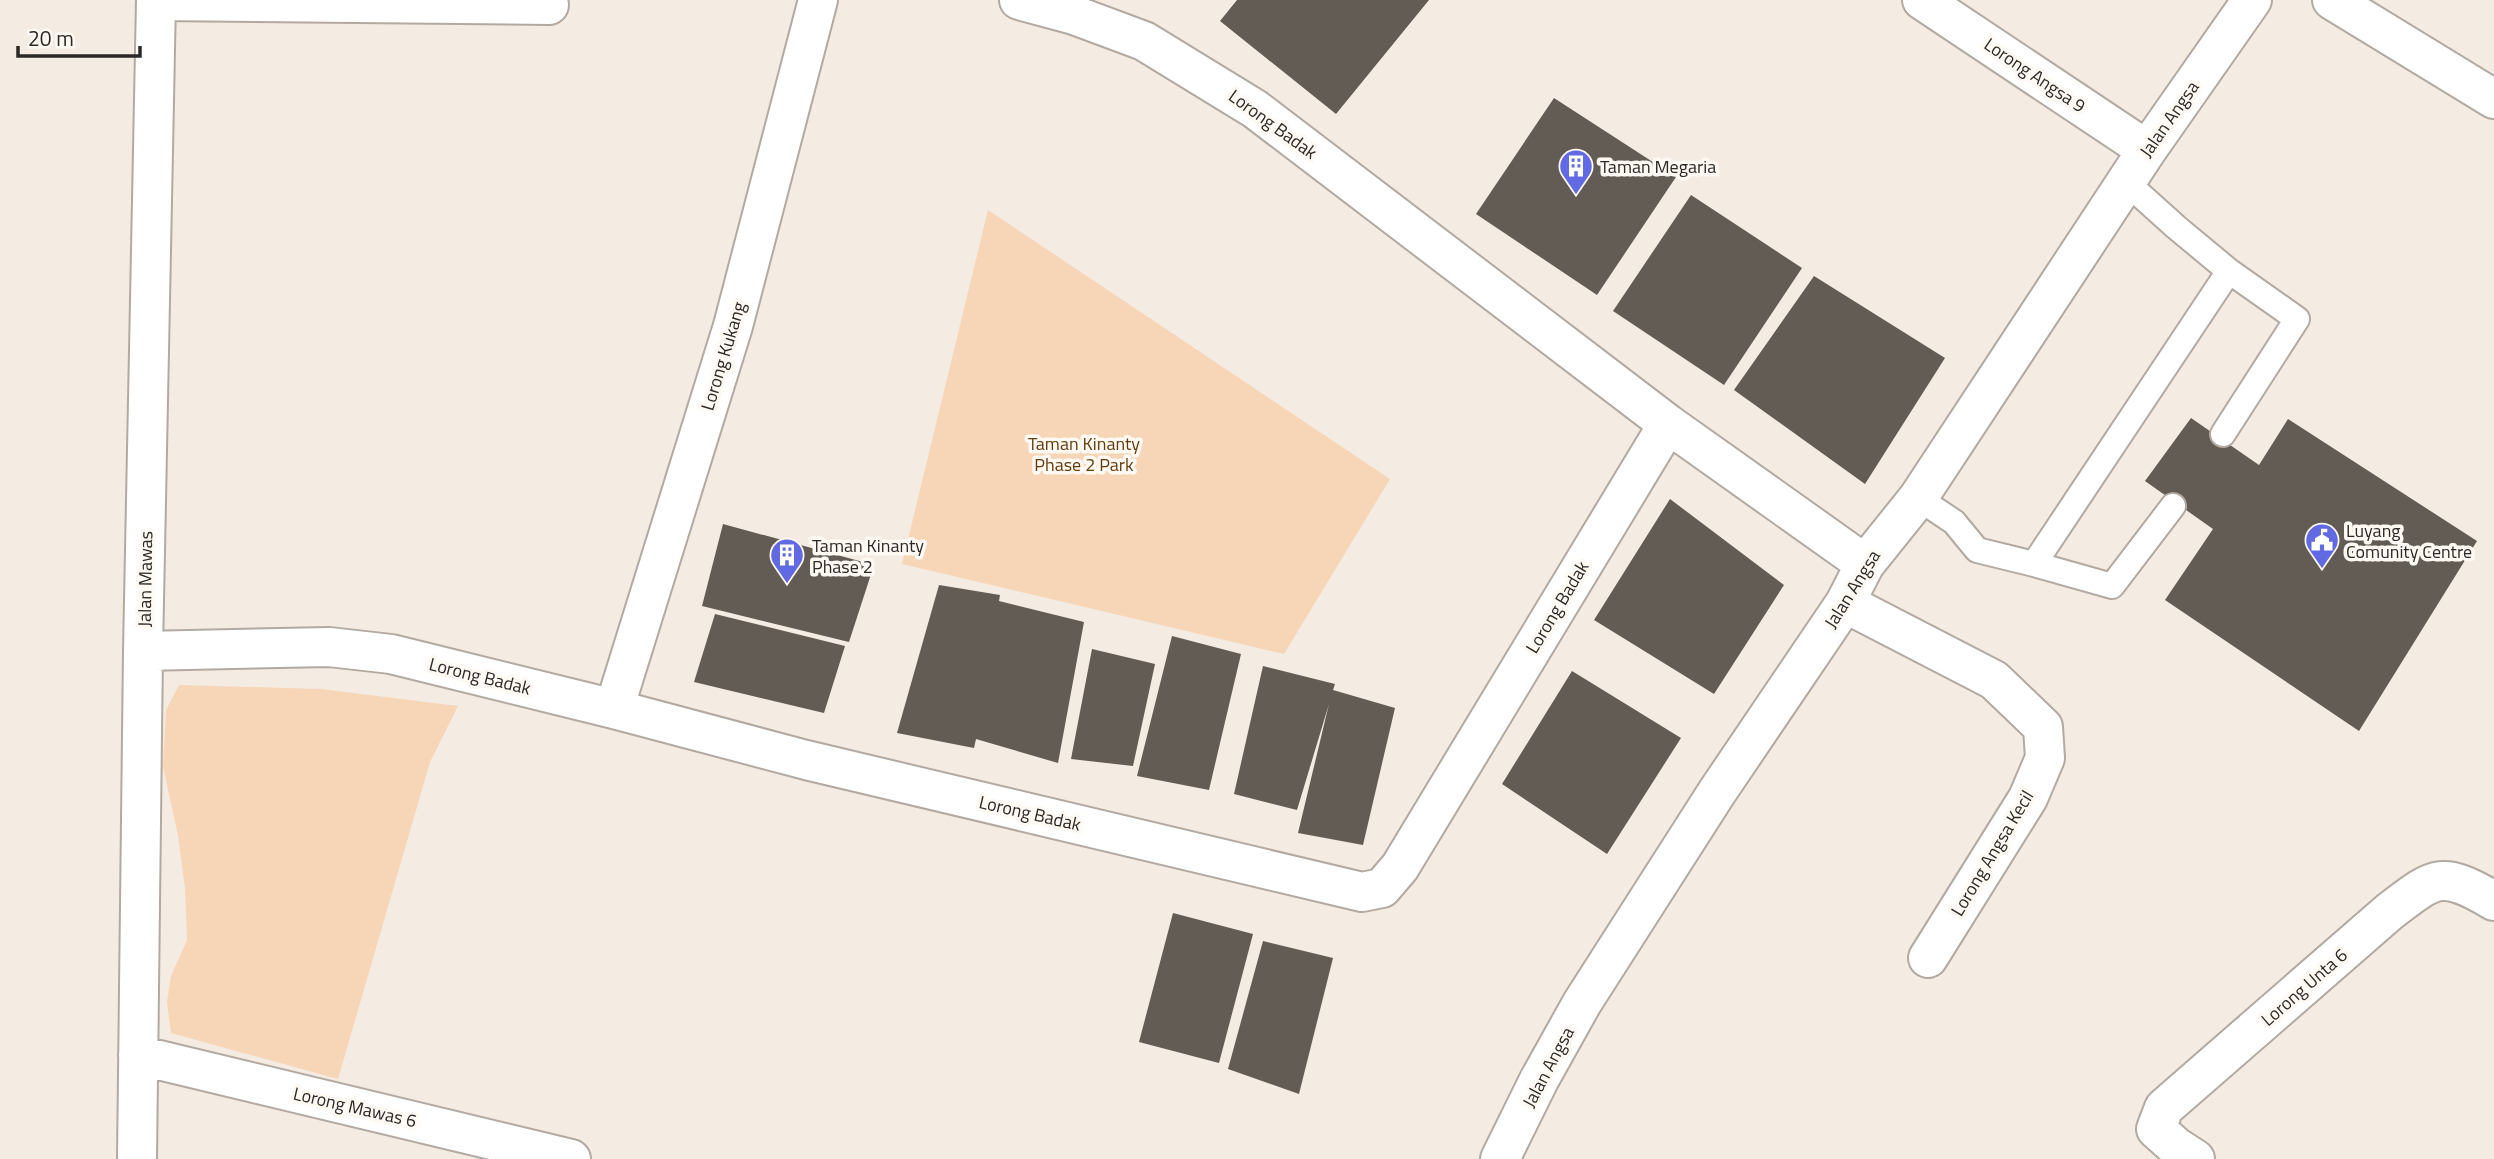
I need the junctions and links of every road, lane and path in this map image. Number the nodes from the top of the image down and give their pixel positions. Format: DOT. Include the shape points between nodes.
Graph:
graph roads {
  1 [pos="818,0"];
  2 [pos="1019,0"];
  3 [pos="1922,0"];
  4 [pos="2252,0"];
  5 [pos="2332,0"];
  6 [pos="156,1"];
  7 [pos="549,5"];
  8 [pos="2494,99"];
  9 [pos="2147,150"];
  10 [pos="2126,182"];
  11 [pos="2230,271"];
  12 [pos="1668,424"];
  13 [pos="2224,434"];
  14 [pos="1919,498"];
  15 [pos="2173,506"];
  16 [pos="1865,564"];
  17 [pos="2034,565"];
  18 [pos="1845,603"];
  19 [pos="144,651"];
  20 [pos="614,709"];
  21 [pos="2494,901"];
  22 [pos="1928,958"];
  23 [pos="138,1055"];
  24 [pos="2185,1153"];
  25 [pos="137,1159"];
  26 [pos="571,1159"];
  27 [pos="1500,1159"];
  1 -- 20 [label="street, Lorong Kukang" via="733,326"];
  2 -- 12 [label="street, Lorong Badak" via="1144,41 1255,108"];
  3 -- 9 [label="street, Lorong Angsa 9"];
  4 -- 9 [label="street, Jalan Angsa"];
  5 -- 8 [label="street"];
  6 -- 7 [label="street"];
  6 -- 19 [label="street, Jalan Mawas"];
  9 -- 10 [label="street, Jalan Angsa"];
  10 -- 11 [label="lane"];
  10 -- 14 [label="street, Jalan Angsa"];
  11 -- 13 [label="lane" via="2297,319"];
  11 -- 17 [label="lane"];
  12 -- 16 [label="street, Lorong Badak"];
  12 -- 20 [label="street, Lorong Badak" via="1400,867 1382,888 1362,892 806,760"];
  14 -- 16 [label="street, Jalan Angsa"];
  14 -- 17 [label="lane" via="1954,522 1977,550"];
  15 -- 17 [label="lane" via="2112,586"];
  16 -- 18 [label="street, Jalan Angsa"];
  18 -- 22 [label="street, Lorong Angsa Kecil" via="1994,680 2043,727 2045,758 2028,798"];
  18 -- 27 [label="street, Jalan Angsa" via="1623,938 1539,1080"];
  19 -- 20 [label="street, Lorong Badak" via="329,648 391,654"];
  19 -- 23 [label="street, Jalan Mawas"];
  21 -- 24 [label="street, Lorong Unta 6" via="2441,879 2421,887 2389,912 2164,1108 2156,1129"];
  23 -- 25 [label="street, Jalan Mawas"];
  23 -- 26 [label="street, Lorong Mawas 6"];
}
